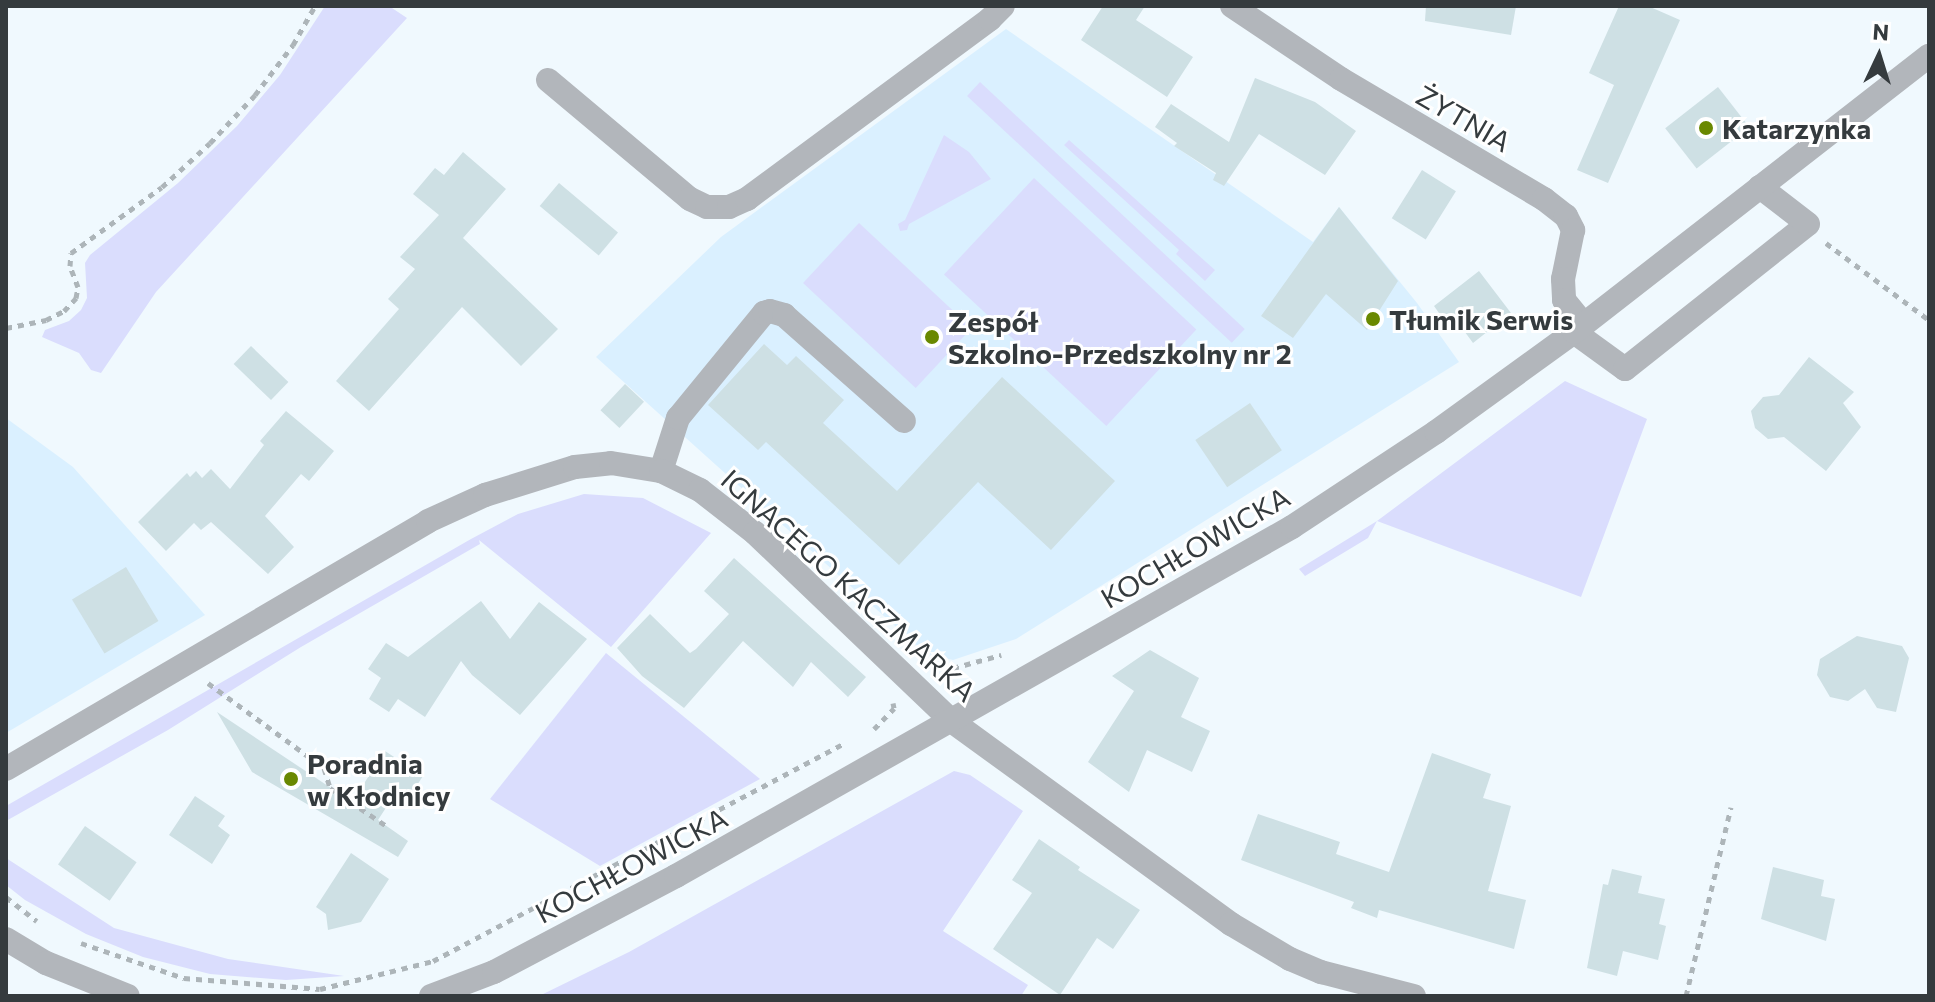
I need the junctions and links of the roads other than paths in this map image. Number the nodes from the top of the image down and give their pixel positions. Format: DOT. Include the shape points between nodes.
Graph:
graph roads {
  1 [pos="1003,6"];
  2 [pos="1232,6"];
  3 [pos="1929,56"];
  4 [pos="548,80"];
  5 [pos="1760,187"];
  6 [pos="1579,329"];
  7 [pos="904,421"];
  8 [pos="661,471"];
  9 [pos="953,722"];
  10 [pos="6,769"];
  11 [pos="6,939"];
  12 [pos="128,996"];
  13 [pos="431,996"];
  14 [pos="1414,996"];
  1 -- 4 [label="street" via="747,199 729,207 707,207 690,199"];
  2 -- 6 [label="street, ŻYTNIA" via="1566,216 1573,230 1564,300"];
  3 -- 5 [label="street, KOCHŁOWICKA"];
  5 -- 6 [label="street, KOCHŁOWICKA"];
  5 -- 6 [label="street" via="1808,224 1625,369"];
  6 -- 9 [label="street, KOCHŁOWICKA" via="1292,527"];
  7 -- 8 [label="street" via="784,315 770,311 678,418"];
  8 -- 9 [label="street, IGNACEGO KACZMARKA" via="700,490 755,533"];
  8 -- 10 [label="street, IGNACEGO KACZMARKA" via="611,463 575,467 485,495 428,521"];
  9 -- 13 [label="street, KOCHŁOWICKA" via="494,972"];
  9 -- 14 [label="street, IGNACEGO KACZMARKA" via="1266,945 1321,972"];
  11 -- 12 [label="street" via="46,963"];
}
